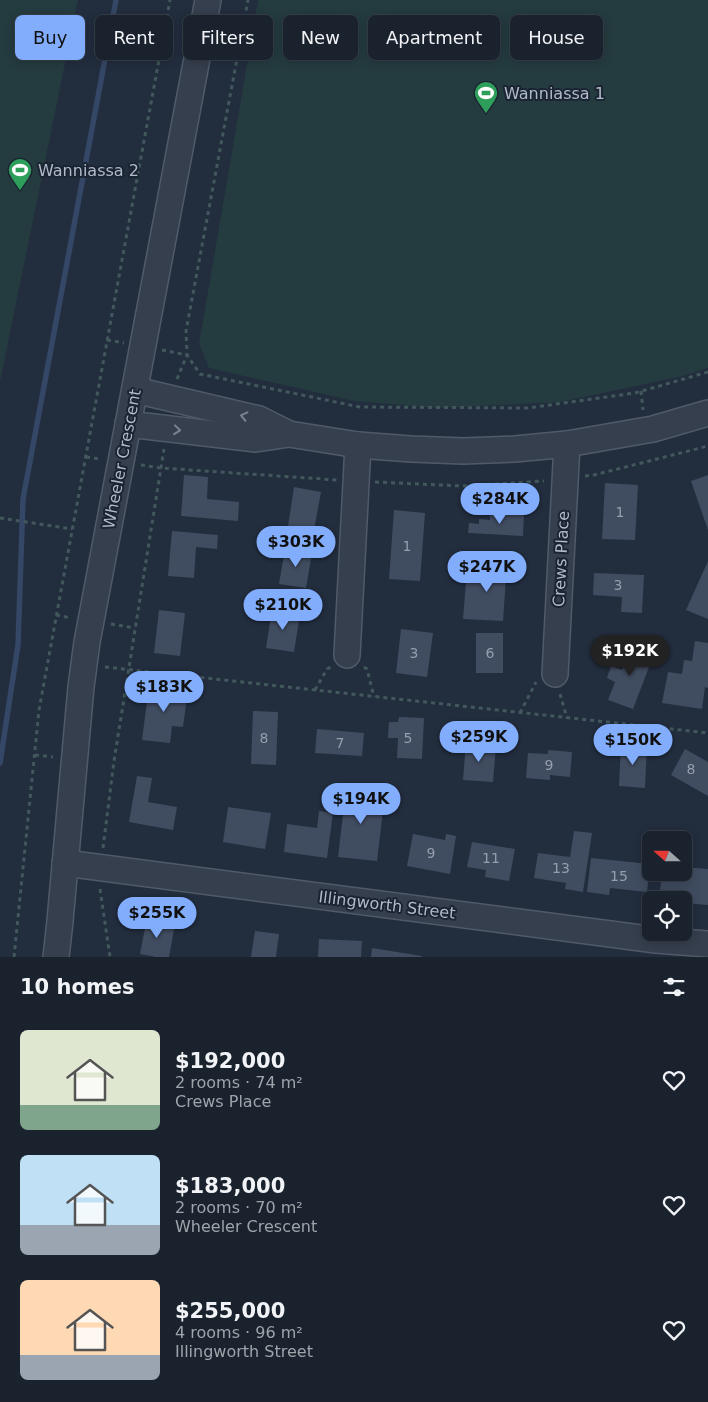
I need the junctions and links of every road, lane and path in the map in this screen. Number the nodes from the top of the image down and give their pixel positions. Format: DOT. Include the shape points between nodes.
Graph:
graph roads {
  1 [pos="170,0"];
  2 [pos="208,0"];
  3 [pos="248,0"];
  4 [pos="187,355"];
  5 [pos="708,372"];
  6 [pos="175,382"];
  7 [pos="135,390"];
  8 [pos="708,413"];
  9 [pos="128,424"];
  10 [pos="289,434"];
  11 [pos="567,444"];
  12 [pos="358,445"];
  13 [pos="708,446"];
  14 [pos="565,479"];
  15 [pos="356,481"];
  16 [pos="0,518"];
  17 [pos="72,529"];
  18 [pos="348,655"];
  19 [pos="102,666"];
  20 [pos="129,670"];
  21 [pos="555,674"];
  22 [pos="708,734"];
  23 [pos="65,863"];
  24 [pos="101,868"];
  25 [pos="60,921"];
  26 [pos="708,944"];
  27 [pos="14,957"];
  28 [pos="56,957"];
  29 [pos="66,957"];
  30 [pos="110,957"];
  1 -- 17 [label="path"];
  2 -- 7 [label="street, Wheeler Crescent"];
  3 -- 4 [label="path" via="186,331"];
  4 -- 5 [label="path" via="200,374 360,407 528,408 635,392"];
  4 -- 6 [label="path"];
  7 -- 9 [label="street, Wheeler Crescent"];
  10 -- 7 [label="street, one-way" via="259,419"];
  8 -- 11 [label="street" via="654,429"];
  9 -- 10 [label="street, one-way" via="256,439"];
  9 -- 23 [label="street, Wheeler Crescent" via="87,642"];
  10 -- 12 [label="street"];
  11 -- 12 [label="street" via="463,451"];
  11 -- 14 [label="street, Crews Place"];
  12 -- 15 [label="street"];
  13 -- 14 [label="path" via="594,476"];
  14 -- 15 [label="path" via="462,486"];
  14 -- 21 [label="street, Crews Place"];
  15 -- 18 [label="street"];
  15 -- 20 [label="path" via="161,468"];
  16 -- 17 [label="path"];
  17 -- 27 [label="path" via="39,710"];
  19 -- 20 [label="path"];
  20 -- 22 [label="path"];
  20 -- 24 [label="path"];
  23 -- 24 [label="street, Illingworth Street"];
  23 -- 25 [label="street, Wheeler Crescent"];
  24 -- 26 [label="street, Illingworth Street"];
  24 -- 30 [label="path" via="99,885"];
  25 -- 28 [label="street, Wheeler Crescent"];
  25 -- 29 [label="street, Wheeler Crescent"];
}
